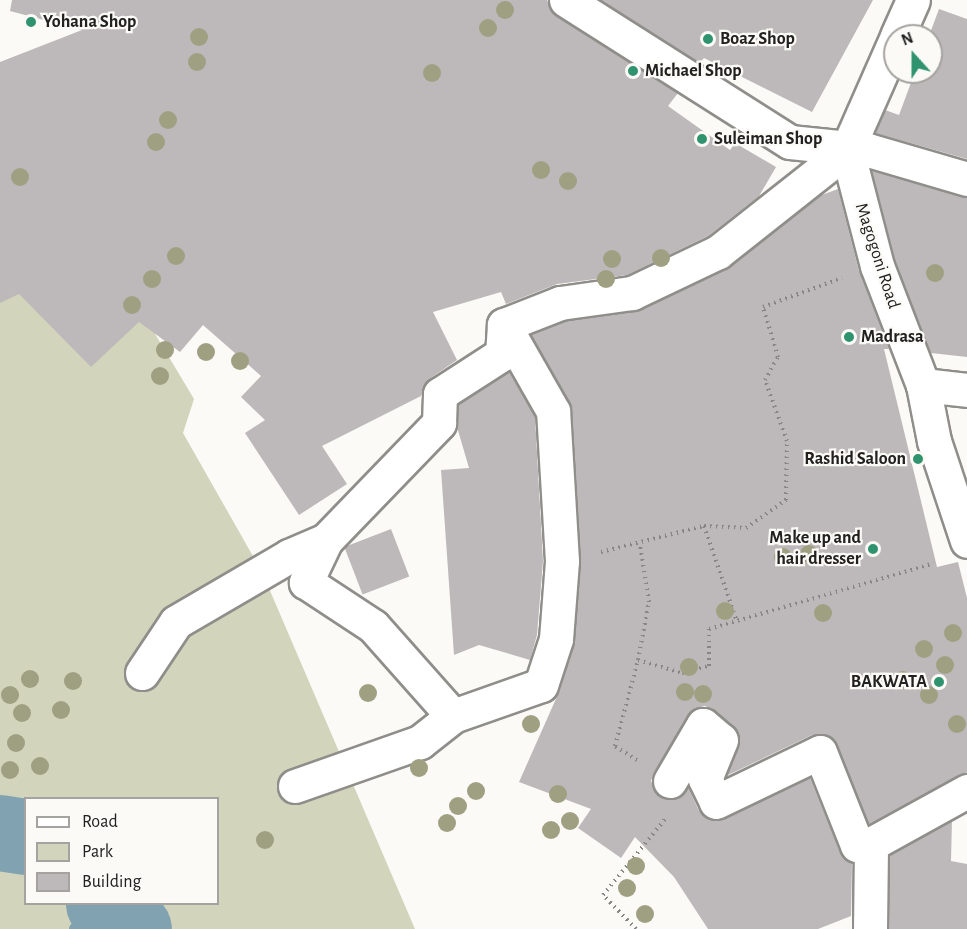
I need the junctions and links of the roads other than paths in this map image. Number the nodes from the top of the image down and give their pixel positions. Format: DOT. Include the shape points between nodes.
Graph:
graph roads {
  1 [pos="566,0"];
  2 [pos="913,0"];
  3 [pos="902,24"];
  4 [pos="883,68"];
  5 [pos="847,150"];
  6 [pos="967,179"];
  7 [pos="504,325"];
  8 [pos="923,385"];
  9 [pos="967,390"];
  10 [pos="326,540"];
  11 [pos="966,550"];
  12 [pos="142,673"];
  13 [pos="453,716"];
  14 [pos="670,781"];
  15 [pos="295,786"];
  16 [pos="967,791"];
  17 [pos="872,844"];
  18 [pos="870,929"];
  1 -- 5 [label="street" via="790,142"];
  2 -- 3 [label="street"];
  4 -- 5 [label="street"];
  5 -- 6 [label="street" via="868,150"];
  5 -- 7 [label="street" via="718,252 632,293 560,303"];
  5 -- 8 [label="street, Magogoni Road" via="877,266"];
  7 -- 10 [label="street" via="502,354 440,394 439,423"];
  7 -- 13 [label="street" via="553,411 562,561 556,639 541,685"];
  8 -- 9 [label="street"];
  8 -- 11 [label="street, Magogoni Road" via="934,441"];
  10 -- 12 [label="street" via="290,556 176,622"];
  10 -- 13 [label="street" via="306,582 373,626"];
  13 -- 15 [label="street" via="420,742"];
  14 -- 17 [label="street" via="703,725 721,740 705,779 716,802 820,752 857,845"];
  16 -- 17 [label="street"];
  17 -- 18 [label="street"];
}
